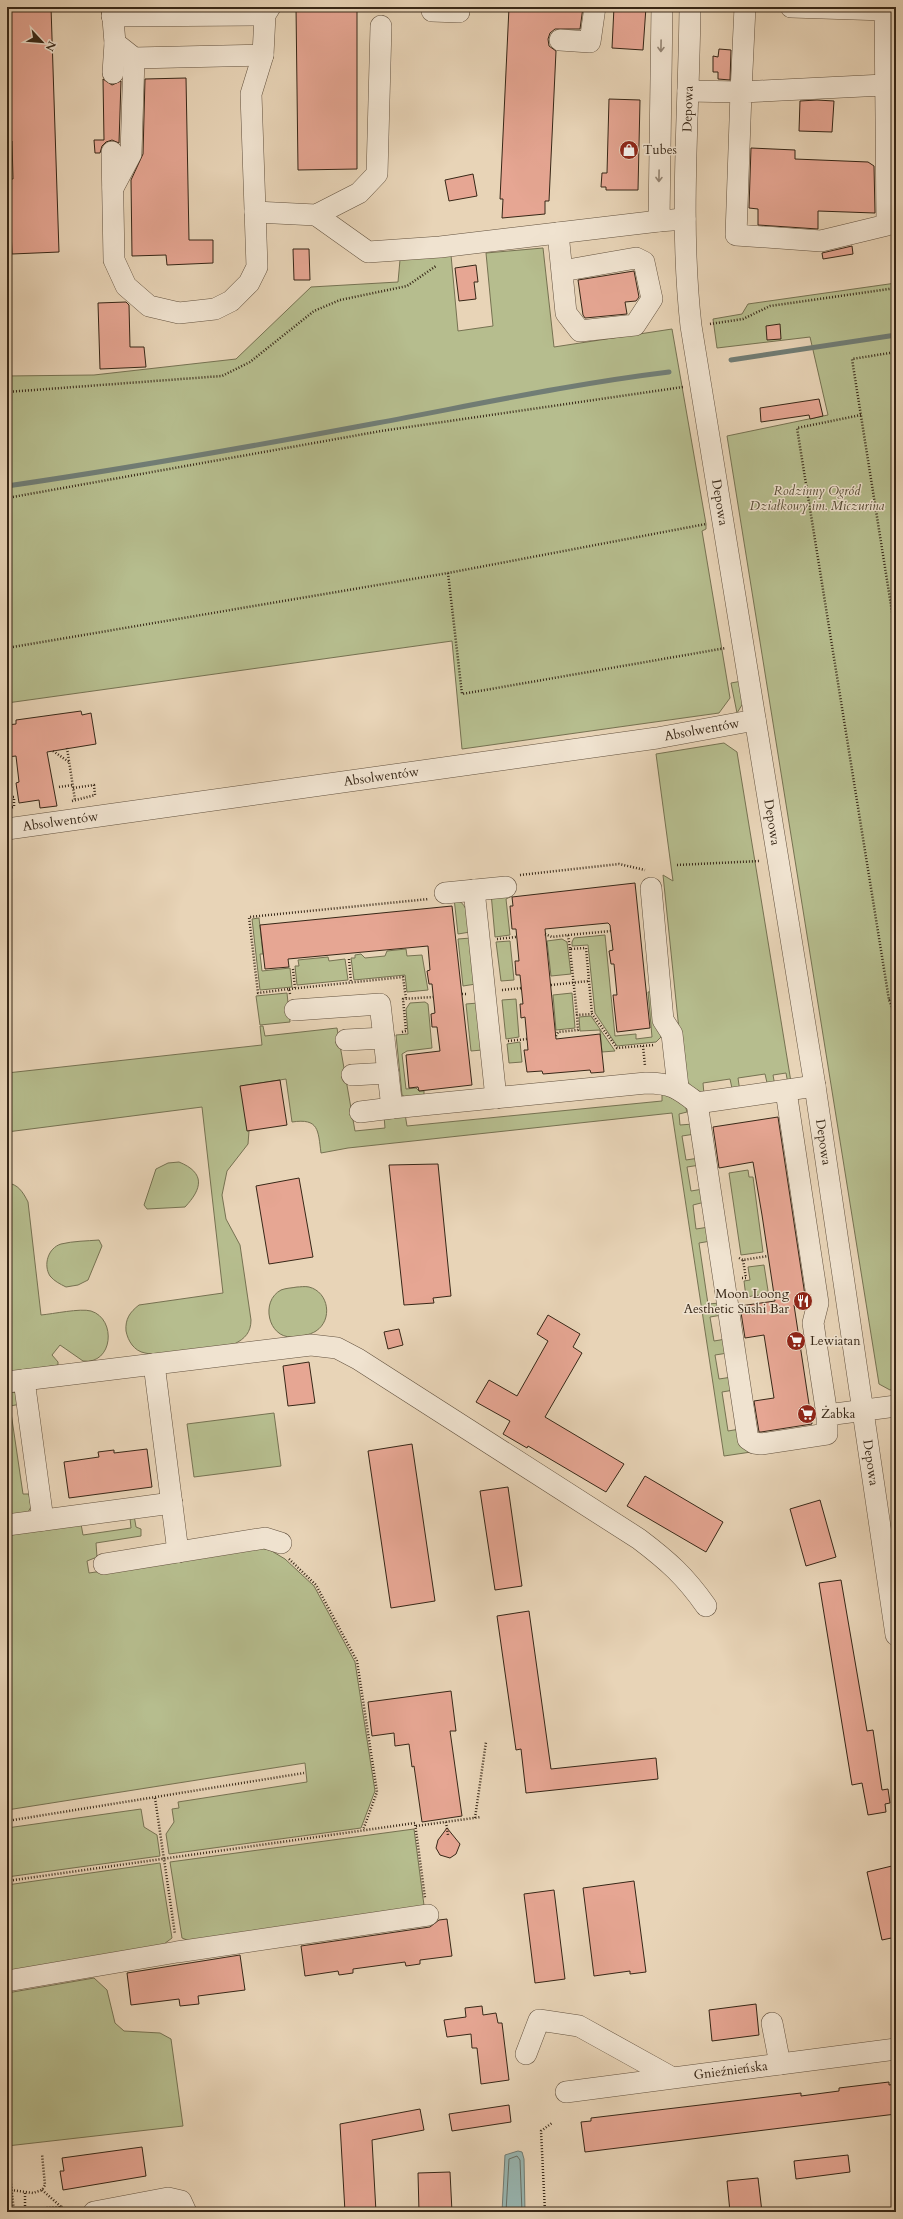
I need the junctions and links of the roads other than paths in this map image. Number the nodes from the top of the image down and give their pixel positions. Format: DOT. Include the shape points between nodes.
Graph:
graph roads {
  1 [pos="432,7"];
  2 [pos="595,7"];
  3 [pos="662,7"];
  4 [pos="690,7"];
  5 [pos="745,7"];
  6 [pos="791,7"];
  7 [pos="885,9"];
  8 [pos="268,11"];
  9 [pos="112,12"];
  10 [pos="459,12"];
  11 [pos="381,26"];
  12 [pos="560,40"];
  13 [pos="115,43"];
  14 [pos="263,55"];
  15 [pos="134,58"];
  16 [pos="112,73"];
  17 [pos="884,85"];
  18 [pos="688,90"];
  19 [pos="741,92"];
  20 [pos="112,152"];
  21 [pos="112,190"];
  22 [pos="255,212"];
  23 [pos="316,214"];
  24 [pos="685,219"];
  25 [pos="659,221"];
  26 [pos="892,223"];
  27 [pos="558,233"];
  28 [pos="562,271"];
  29 [pos="755,720"];
  30 [pos="7,829"];
  31 [pos="649,880"];
  32 [pos="509,882"];
  33 [pos="474,890"];
  34 [pos="439,896"];
  35 [pos="292,1003"];
  36 [pos="384,1038"];
  37 [pos="346,1040"];
  38 [pos="388,1073"];
  39 [pos="352,1075"];
  40 [pos="815,1086"];
  41 [pos="678,1088"];
  42 [pos="786,1091"];
  43 [pos="496,1098"];
  44 [pos="697,1103"];
  45 [pos="392,1108"];
  46 [pos="360,1112"];
  47 [pos="154,1364"];
  48 [pos="16,1381"];
  49 [pos="896,1406"];
  50 [pos="864,1410"];
  51 [pos="827,1415"];
  52 [pos="172,1503"];
  53 [pos="43,1520"];
  54 [pos="7,1525"];
  55 [pos="284,1550"];
  56 [pos="178,1552"];
  57 [pos="104,1564"];
  58 [pos="706,1606"];
  59 [pos="896,1635"];
  60 [pos="428,1916"];
  61 [pos="7,1981"];
  62 [pos="772,2024"];
  63 [pos="896,2049"];
  64 [pos="526,2054"];
  65 [pos="780,2064"];
  66 [pos="671,2078"];
  67 [pos="566,2092"];
  68 [pos="94,2212"];
  69 [pos="186,2212"];
  1 -- 10 [label="street" via="432,11"];
  2 -- 12 [label="street" via="590,42"];
  3 -- 25 [label="street, one-way"];
  4 -- 18 [label="street, Depowa"];
  5 -- 19 [label="street"];
  6 -- 7 [label="street"];
  7 -- 17 [label="street"];
  8 -- 9 [label="street"];
  8 -- 14 [label="street"];
  9 -- 13 [label="street"];
  11 -- 23 [label="street" via="377,174 359,193"];
  13 -- 15 [label="street"];
  13 -- 16 [label="street"];
  14 -- 15 [label="street"];
  14 -- 22 [label="street" via="252,94"];
  15 -- 21 [label="street" via="131,154"];
  17 -- 19 [label="street"];
  17 -- 26 [label="street"];
  18 -- 19 [label="street"];
  18 -- 24 [label="street, Depowa"];
  19 -- 26 [label="street" via="736,235 821,241"];
  20 -- 21 [label="street"];
  21 -- 22 [label="street" via="114,260 126,286 149,306 179,313 215,309 231,301 249,283 257,267"];
  22 -- 23 [label="street"];
  23 -- 27 [label="street" via="368,252 440,247"];
  24 -- 25 [label="street"];
  24 -- 29 [label="street, Depowa" via="686,284 691,326"];
  25 -- 27 [label="street"];
  27 -- 28 [label="street"];
  28 -- 28 [label="street" via="566,313 580,331 635,325 652,299 644,262 636,258"];
  29 -- 30 [label="street, Absolwentów" via="657,738"];
  29 -- 40 [label="street, Depowa"];
  31 -- 41 [label="street" via="663,1020 672,1034"];
  32 -- 33 [label="street"];
  33 -- 34 [label="street"];
  33 -- 43 [label="street"];
  35 -- 36 [label="street" via="380,1004"];
  36 -- 37 [label="street"];
  36 -- 38 [label="street"];
  38 -- 39 [label="street"];
  38 -- 45 [label="street"];
  40 -- 42 [label="street"];
  40 -- 50 [label="street, Depowa"];
  41 -- 43 [label="street" via="664,1083 646,1083"];
  41 -- 44 [label="street"];
  42 -- 44 [label="street"];
  42 -- 51 [label="street" via="818,1304 813,1322"];
  43 -- 45 [label="street"];
  44 -- 51 [label="street" via="748,1439 762,1444 827,1434"];
  45 -- 46 [label="street"];
  47 -- 48 [label="street"];
  47 -- 52 [label="street"];
  47 -- 58 [label="street" via="310,1345 336,1348 358,1359 639,1540 670,1562"];
  48 -- 53 [label="street"];
  49 -- 50 [label="street"];
  50 -- 51 [label="street"];
  50 -- 59 [label="street, Depowa"];
  52 -- 53 [label="street"];
  52 -- 56 [label="street"];
  53 -- 54 [label="street"];
  55 -- 56 [label="street" via="265,1538"];
  56 -- 57 [label="street"];
  60 -- 61 [label="street" via="177,1952"];
  62 -- 65 [label="street"];
  63 -- 65 [label="street, Gnieźnieńska"];
  64 -- 66 [label="street" via="539,2020 579,2026"];
  65 -- 66 [label="street, Gnieźnieńska"];
  66 -- 67 [label="street, Gnieźnieńska"];
  68 -- 69 [label="street" via="168,2198 181,2201"];
}
